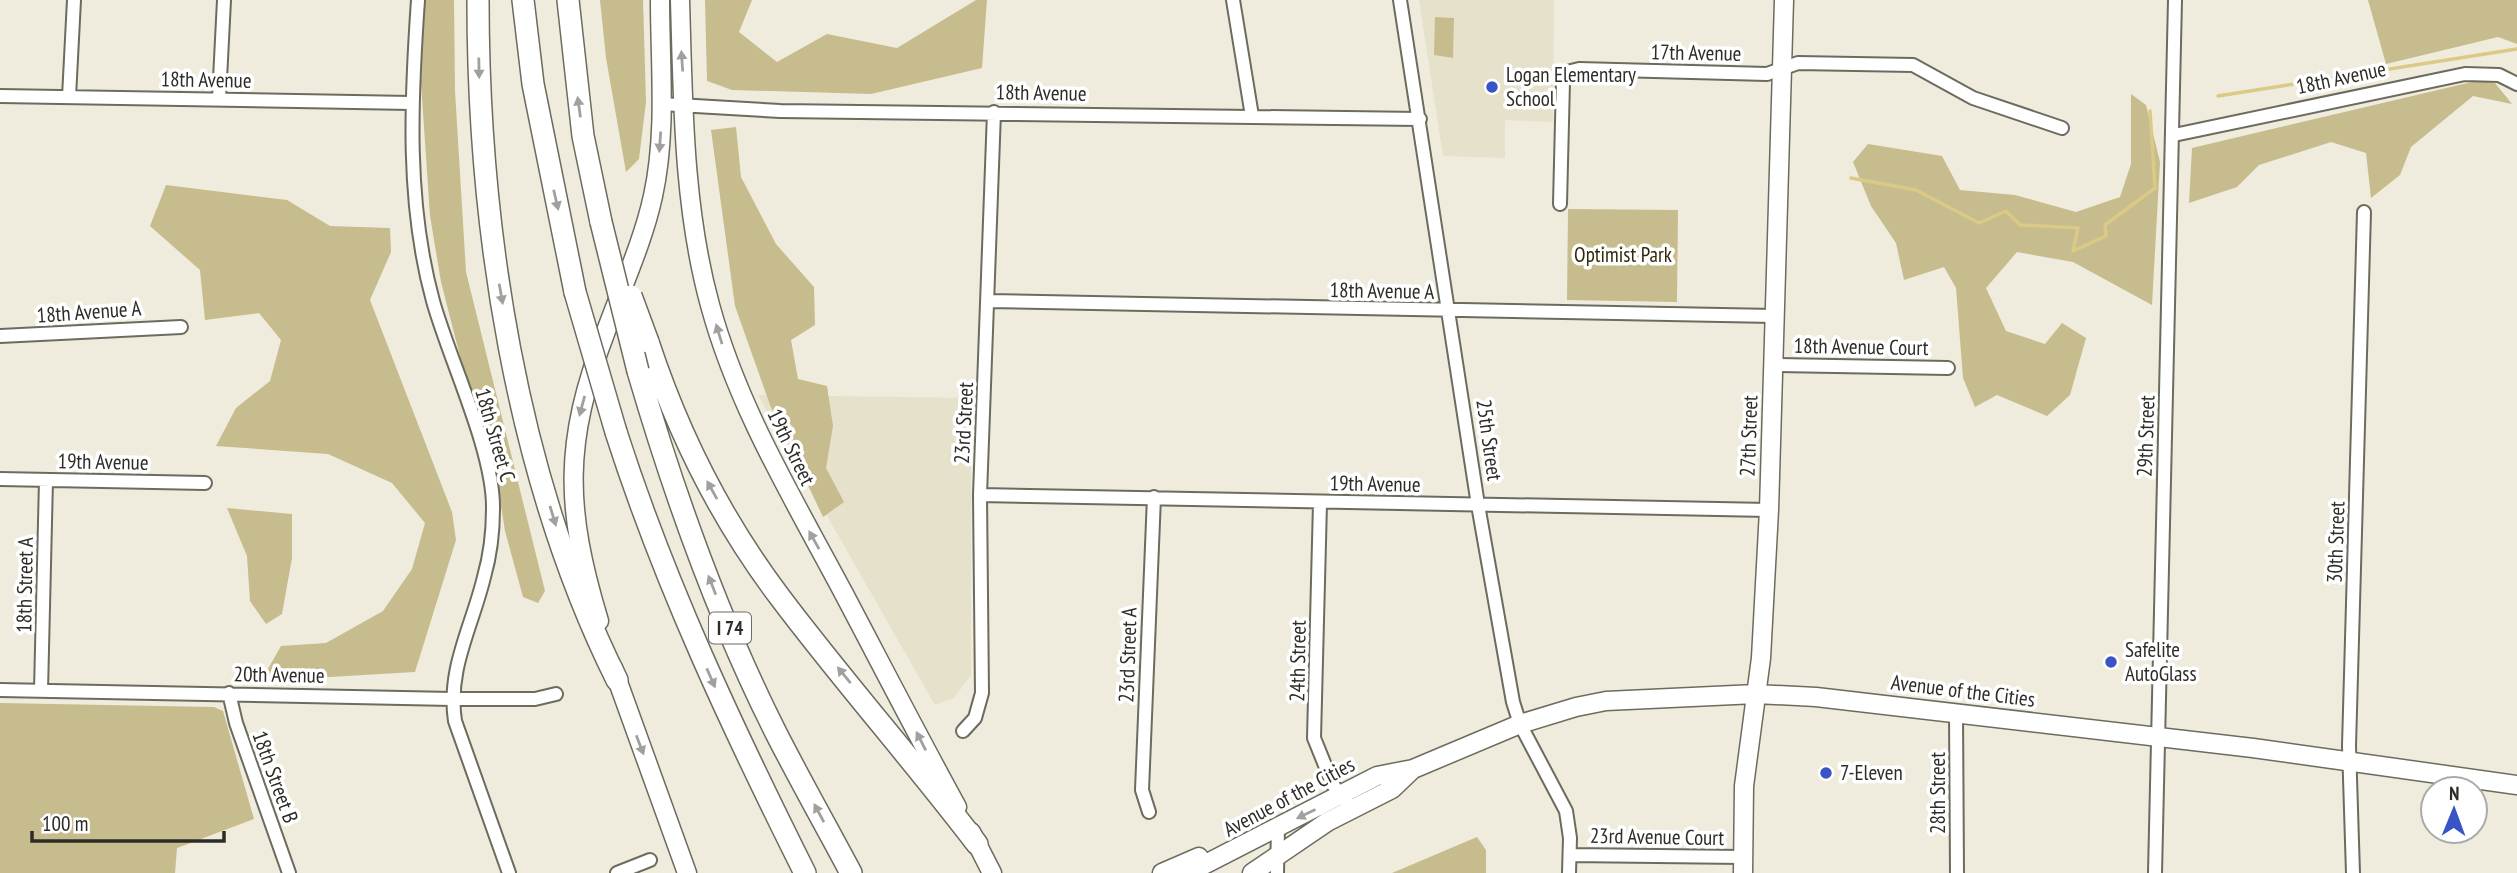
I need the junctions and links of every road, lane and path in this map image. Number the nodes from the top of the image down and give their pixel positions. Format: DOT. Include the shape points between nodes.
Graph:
graph roads {
  1 [pos="74,0"];
  2 [pos="224,0"];
  3 [pos="418,0"];
  4 [pos="478,0"];
  5 [pos="523,0"];
  6 [pos="568,0"];
  7 [pos="660,0"];
  8 [pos="680,0"];
  9 [pos="1233,0"];
  10 [pos="1400,0"];
  11 [pos="1784,0"];
  12 [pos="2175,0"];
  13 [pos="1781,68"];
  14 [pos="2517,84"];
  15 [pos="0,96"];
  16 [pos="69,97"];
  17 [pos="219,99"];
  18 [pos="411,103"];
  19 [pos="661,104"];
  20 [pos="684,107"];
  21 [pos="994,112"];
  22 [pos="1251,116"];
  23 [pos="1420,119"];
  24 [pos="2062,128"];
  25 [pos="2174,135"];
  26 [pos="1560,204"];
  27 [pos="2364,212"];
  28 [pos="601,222"];
  29 [pos="989,301"];
  30 [pos="1451,312"];
  31 [pos="1774,316"];
  32 [pos="180,327"];
  33 [pos="0,336"];
  34 [pos="1774,365"];
  35 [pos="1948,368"];
  36 [pos="0,480"];
  37 [pos="46,480"];
  38 [pos="205,482"];
  39 [pos="980,495"];
  40 [pos="1154,497"];
  41 [pos="1320,503"];
  42 [pos="1478,505"];
  43 [pos="1769,510"];
  44 [pos="617,680"];
  45 [pos="0,690"];
  46 [pos="41,691"];
  47 [pos="229,693"];
  48 [pos="556,694"];
  49 [pos="1756,694"];
  50 [pos="452,699"];
  51 [pos="1956,712"];
  52 [pos="1520,724"];
  53 [pos="963,732"];
  54 [pos="2156,737"];
  55 [pos="2350,762"];
  56 [pos="2517,785"];
  57 [pos="1346,803"];
  58 [pos="1149,813"];
  59 [pos="1278,828"];
  60 [pos="977,844"];
  61 [pos="1277,854"];
  62 [pos="1570,855"];
  63 [pos="650,860"];
  64 [pos="1743,865"];
  65 [pos="992,870"];
  66 [pos="289,873"];
  67 [pos="509,873"];
  68 [pos="617,873"];
  69 [pos="687,873"];
  70 [pos="805,873"];
  71 [pos="851,873"];
  72 [pos="1162,873"];
  73 [pos="1188,873"];
  74 [pos="1252,873"];
  75 [pos="1277,873"];
  76 [pos="1569,873"];
  77 [pos="1957,873"];
  78 [pos="2155,873"];
  79 [pos="2353,873"];
  1 -- 16 [label="street"];
  2 -- 17 [label="street"];
  3 -- 18 [label="street, 18th Street C"];
  4 -- 44 [label="highway, one-way" via="479,99 488,201 508,334 533,449 557,529 587,620"];
  5 -- 70 [label="highway, I 74, one-way, bridge" via="533,85 575,292 616,432 696,646"];
  28 -- 6 [label="highway, I 74, one-way" via="583,136"];
  7 -- 19 [label="main road"];
  20 -- 8 [label="main road, 19th Street, one-way"];
  9 -- 22 [label="street"];
  10 -- 23 [label="street, 25th Street"];
  11 -- 13 [label="main road, 27th Street"];
  12 -- 25 [label="street, 29th Street"];
  13 -- 24 [label="street, 17th Avenue" via="1798,63 1913,65 1973,99"];
  13 -- 26 [label="street, 17th Avenue" via="1767,74 1567,72 1563,81"];
  13 -- 31 [label="main road, 27th Street"];
  14 -- 25 [label="street, 18th Avenue" via="2500,75 2465,74"];
  15 -- 16 [label="street, 18th Avenue"];
  16 -- 17 [label="street, 18th Avenue"];
  17 -- 18 [label="street, 18th Avenue"];
  18 -- 50 [label="street, 18th Street C" via="424,266 479,439 493,509 484,577 460,651"];
  19 -- 20 [label="street, 18th Avenue"];
  19 -- 44 [label="main road, one-way" via="660,150 650,206 583,399 575,443 573,496 581,562"];
  20 -- 21 [label="street, 18th Avenue"];
  60 -- 20 [label="main road, 19th Street, one-way" via="786,489 741,396 705,284"];
  21 -- 22 [label="street, 18th Avenue"];
  21 -- 29 [label="street, 23rd Street"];
  22 -- 23 [label="street, 18th Avenue"];
  23 -- 30 [label="street, 25th Street"];
  25 -- 54 [label="street, 29th Street"];
  27 -- 55 [label="street, 30th Street"];
  60 -- 28 [label="highway, one-way, bridge" via="778,595 737,533 681,432"];
  71 -- 28 [label="highway, I 74, one-way, bridge" via="775,730 721,609 660,446"];
  29 -- 30 [label="street, 18th Avenue A"];
  29 -- 39 [label="street, 23rd Street"];
  30 -- 31 [label="street, 18th Avenue A"];
  30 -- 42 [label="street, 25th Street"];
  31 -- 34 [label="main road, 27th Street"];
  32 -- 33 [label="street, 18th Avenue A"];
  34 -- 35 [label="street, 18th Avenue Court"];
  34 -- 43 [label="main road, 27th Street"];
  36 -- 37 [label="street, 19th Avenue"];
  37 -- 38 [label="street, 19th Avenue"];
  37 -- 46 [label="street, 18th Street A"];
  39 -- 40 [label="street, 19th Avenue"];
  39 -- 53 [label="street, 23rd Street" via="982,693 975,718"];
  40 -- 41 [label="street, 19th Avenue"];
  40 -- 58 [label="street, 23rd Street A" via="1142,790"];
  41 -- 42 [label="street, 19th Avenue"];
  41 -- 57 [label="street, 24th Street" via="1314,738"];
  42 -- 43 [label="street, 19th Avenue"];
  42 -- 52 [label="street, 25th Street"];
  43 -- 49 [label="main road, 27th Street"];
  44 -- 69 [label="main road, one-way"];
  45 -- 46 [label="street, 20th Avenue"];
  46 -- 47 [label="street, 20th Avenue"];
  47 -- 50 [label="street, 20th Avenue"];
  47 -- 66 [label="street, 18th Street B"];
  48 -- 50 [label="street, 20th Avenue" via="535,699"];
  49 -- 51 [label="main road, Avenue of the Cities"];
  49 -- 52 [label="main road, Avenue of the Cities" via="1606,701"];
  49 -- 64 [label="main road, 27th Street" via="1744,786"];
  50 -- 67 [label="street, 18th Street C"];
  51 -- 54 [label="main road, Avenue of the Cities"];
  51 -- 77 [label="street, 28th Street"];
  52 -- 57 [label="main road, Avenue of the Cities" via="1413,769 1392,789"];
  52 -- 62 [label="street, 25th Street" via="1566,811"];
  54 -- 55 [label="main road, Avenue of the Cities"];
  54 -- 78 [label="street, 29th Street"];
  55 -- 56 [label="main road, Avenue of the Cities"];
  55 -- 79 [label="street, 30th Street"];
  57 -- 59 [label="main road, Avenue of the Cities, one-way"];
  57 -- 61 [label="main road, Avenue of the Cities"];
  59 -- 61 [label="street"];
  59 -- 72 [label="main road"];
  59 -- 73 [label="main road, Avenue of the Cities"];
  60 -- 65 [label="main road, 19th Street"];
  61 -- 74 [label="main road, Avenue of the Cities"];
  61 -- 75 [label="street"];
  62 -- 64 [label="street, 23rd Avenue Court"];
  62 -- 76 [label="street, 25th Street"];
  63 -- 68 [label="street"];
}
